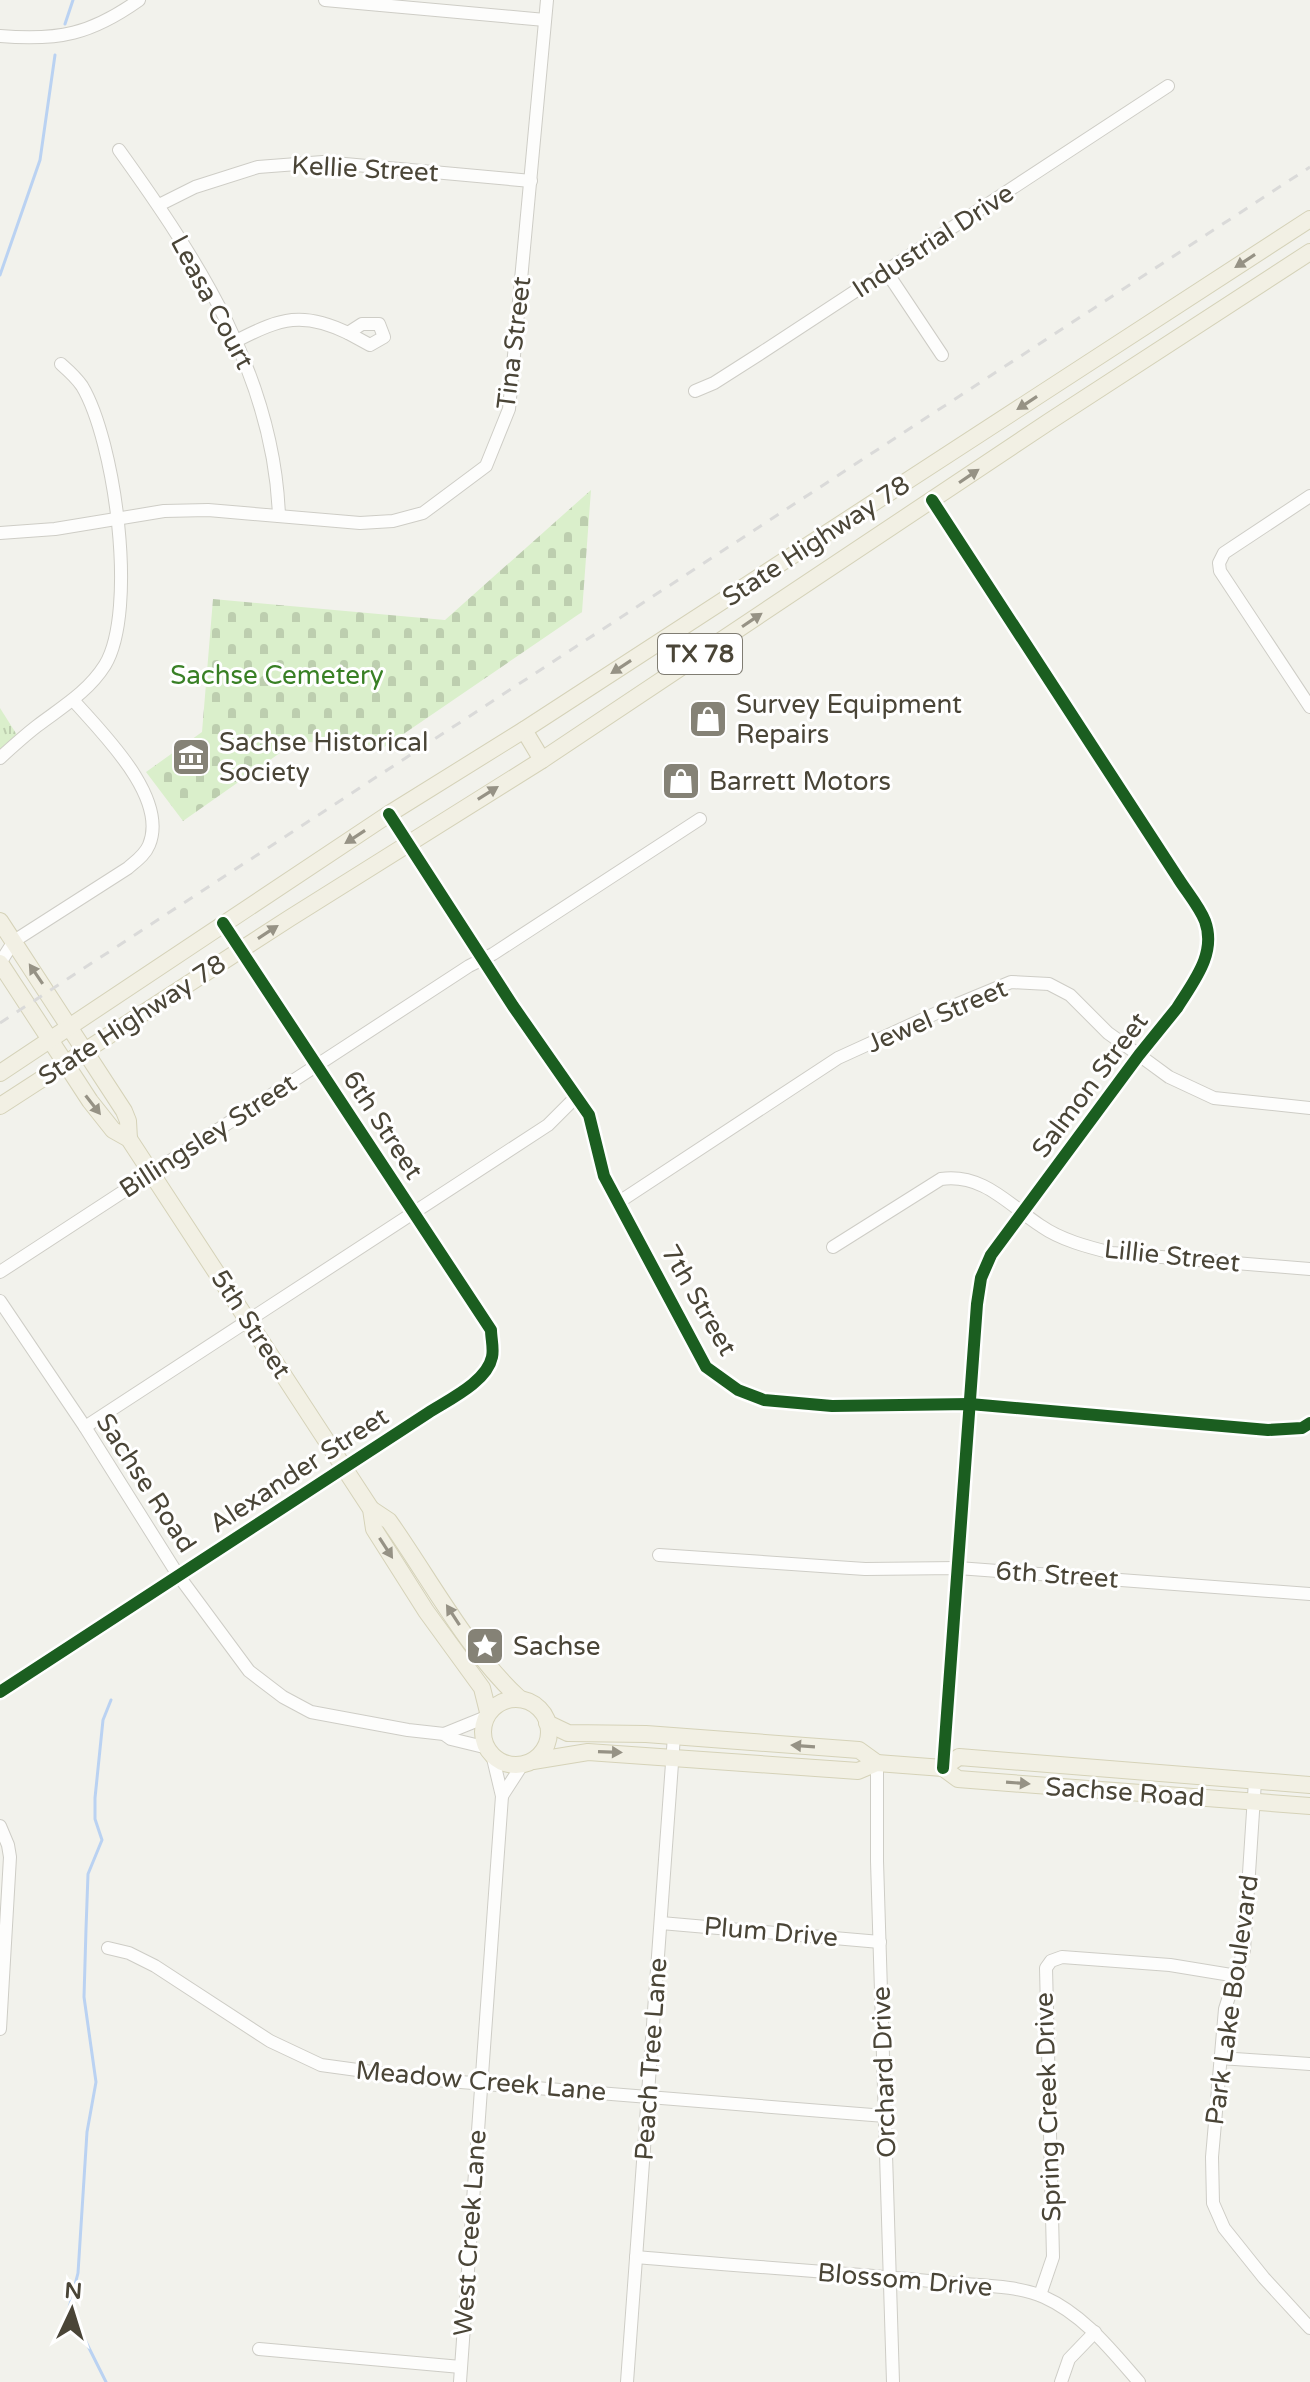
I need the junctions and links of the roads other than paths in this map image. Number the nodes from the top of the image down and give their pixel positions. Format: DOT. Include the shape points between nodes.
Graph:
graph roads {
  1 [pos="139,0"];
  2 [pos="325,0"];
  3 [pos="547,0"];
  4 [pos="545,20"];
  5 [pos="0,36"];
  6 [pos="1168,86"];
  7 [pos="119,150"];
  8 [pos="531,181"];
  9 [pos="159,205"];
  10 [pos="1310,219"];
  11 [pos="1310,252"];
  12 [pos="886,271"];
  13 [pos="348,333"];
  14 [pos="238,340"];
  15 [pos="942,355"];
  16 [pos="61,364"];
  17 [pos="695,391"];
  18 [pos="1310,496"];
  19 [pos="932,500"];
  20 [pos="279,516"];
  21 [pos="118,518"];
  22 [pos="0,533"];
  23 [pos="73,700"];
  24 [pos="1310,707"];
  25 [pos="524,730"];
  26 [pos="0,758"];
  27 [pos="542,760"];
  28 [pos="389,814"];
  29 [pos="700,819"];
  30 [pos="407,843"];
  31 [pos="0,921"];
  32 [pos="223,923"];
  33 [pos="14,941"];
  34 [pos="241,949"];
  35 [pos="483,959"];
  36 [pos="0,963"];
  37 [pos="71,1028"];
  38 [pos="50,1041"];
  39 [pos="85,1050"];
  40 [pos="1139,1055"];
  41 [pos="64,1064"];
  42 [pos="317,1064"];
  43 [pos="0,1073"];
  44 [pos="576,1097"];
  45 [pos="0,1106"];
  46 [pos="1310,1108"];
  47 [pos="129,1139"];
  48 [pos="151,1173"];
  49 [pos="619,1202"];
  50 [pos="1022,1211"];
  51 [pos="413,1213"];
  52 [pos="833,1247"];
  53 [pos="1310,1269"];
  54 [pos="0,1272"];
  55 [pos="0,1301"];
  56 [pos="249,1320"];
  57 [pos="493,1356"];
  58 [pos="970,1404"];
  59 [pos="1310,1423"];
  60 [pos="85,1427"];
  61 [pos="344,1467"];
  62 [pos="371,1509"];
  63 [pos="659,1555"];
  64 [pos="958,1568"];
  65 [pos="178,1575"];
  66 [pos="1310,1594"];
  67 [pos="0,1692"];
  68 [pos="519,1698"];
  69 [pos="487,1714"];
  70 [pos="547,1723"];
  71 [pos="444,1734"];
  72 [pos="674,1736"];
  73 [pos="490,1751"];
  74 [pos="673,1757"];
  75 [pos="527,1763"];
  76 [pos="877,1763"];
  77 [pos="943,1768"];
  78 [pos="1255,1781"];
  79 [pos="1310,1785"];
  80 [pos="502,1796"];
  81 [pos="1254,1802"];
  82 [pos="1310,1806"];
  83 [pos="2,1833"];
  84 [pos="661,1923"];
  85 [pos="880,1942"];
  86 [pos="108,1948"];
  87 [pos="1237,1976"];
  88 [pos="0,2029"];
  89 [pos="1220,2058"];
  90 [pos="1310,2064"];
  91 [pos="481,2083"];
  92 [pos="648,2096"];
  93 [pos="885,2116"];
  94 [pos="636,2257"];
  95 [pos="890,2277"];
  96 [pos="1040,2295"];
  97 [pos="1310,2328"];
  98 [pos="1095,2332"];
  99 [pos="259,2349"];
  100 [pos="461,2367"];
  101 [pos="460,2382"];
  102 [pos="627,2382"];
  103 [pos="893,2382"];
  104 [pos="1061,2382"];
  105 [pos="1139,2382"];
  1 -- 5 [label="street" via="88,31 36,39"];
  2 -- 4 [label="street"];
  3 -- 4 [label="street, Tina Street"];
  4 -- 8 [label="street, Tina Street"];
  6 -- 12 [label="street, Industrial Drive"];
  7 -- 9 [label="street, Leasa Court"];
  8 -- 9 [label="street, Kellie Street" via="310,163 245,170"];
  8 -- 20 [label="street, Tina Street" via="509,409 486,466 423,513 393,521"];
  9 -- 14 [label="street, Leasa Court"];
  10 -- 25 [label="main road, State Highway 78 / TX 78, one-way"];
  19 -- 11 [label="main road, State Highway 78 / TX 78, one-way"];
  12 -- 15 [label="street"];
  12 -- 17 [label="street, Industrial Drive"];
  13 -- 14 [label="street" via="308,318 262,328"];
  14 -- 20 [label="street, Leasa Court" via="268,436"];
  16 -- 21 [label="street" via="84,389 97,420"];
  18 -- 24 [label="street" via="1224,553 1219,563"];
  27 -- 19 [label="main road, State Highway 78 / TX 78, one-way"];
  19 -- 40 [label="street, Salmon Street" via="1205,922 1208,946 1200,973"];
  20 -- 21 [label="street, Tina Street" via="208,510"];
  21 -- 22 [label="street, Tina Street"];
  21 -- 23 [label="street" via="118,626 107,661"];
  23 -- 26 [label="street"];
  23 -- 33 [label="street" via="139,783 152,834 143,854 128,868"];
  25 -- 27 [label="main road"];
  25 -- 28 [label="main road, State Highway 78 / TX 78"];
  30 -- 27 [label="main road, State Highway 78 / TX 78, one-way"];
  28 -- 30 [label="street, 7th Street"];
  28 -- 32 [label="main road, State Highway 78 / TX 78, one-way"];
  29 -- 35 [label="street, Billingsley Street"];
  34 -- 30 [label="main road, State Highway 78 / TX 78, one-way"];
  30 -- 35 [label="street, 7th Street"];
  31 -- 33 [label="main road, 5th Street"];
  32 -- 34 [label="street, 6th Street"];
  32 -- 37 [label="main road, State Highway 78 / TX 78"];
  33 -- 36 [label="street"];
  37 -- 33 [label="main road, 5th Street, one-way"];
  34 -- 39 [label="main road, State Highway 78 / TX 78"];
  34 -- 42 [label="street, 6th Street"];
  35 -- 42 [label="street, Billingsley Street"];
  35 -- 44 [label="street, 7th Street"];
  36 -- 38 [label="main road, 5th Street"];
  37 -- 38 [label="main road, State Highway 78 / TX 78"];
  37 -- 39 [label="main road, 5th Street"];
  38 -- 41 [label="main road, 5th Street"];
  38 -- 43 [label="main road, State Highway 78 / TX 78"];
  39 -- 41 [label="main road, State Highway 78 / TX 78"];
  39 -- 47 [label="main road, 5th Street" via="124,1111"];
  40 -- 46 [label="street, Jewel Street" via="1169,1077 1214,1098"];
  40 -- 49 [label="street, Jewel Street" via="1070,995 1049,984 1011,982 838,1058"];
  40 -- 50 [label="street, Salmon Street"];
  41 -- 45 [label="main road, State Highway 78 / TX 78"];
  41 -- 47 [label="main road, 5th Street, one-way" via="113,1130"];
  42 -- 48 [label="street, Billingsley Street"];
  42 -- 51 [label="street, 6th Street"];
  44 -- 49 [label="street, 7th Street" via="589,1115 604,1176"];
  44 -- 51 [label="street" via="548,1125"];
  47 -- 48 [label="main road, 5th Street"];
  48 -- 54 [label="street, Billingsley Street"];
  48 -- 56 [label="main road, 5th Street"];
  49 -- 58 [label="street, 7th Street" via="706,1367 738,1390 764,1400 832,1406"];
  50 -- 52 [label="street, Lillie Street" via="967,1178 941,1179"];
  50 -- 53 [label="street, Lillie Street" via="1043,1228 1112,1253"];
  50 -- 58 [label="street, Salmon Street" via="981,1278"];
  51 -- 56 [label="street"];
  51 -- 57 [label="street, 6th Street" via="491,1330"];
  55 -- 60 [label="street, Sachse Road"];
  56 -- 60 [label="street"];
  56 -- 61 [label="main road, 5th Street"];
  57 -- 61 [label="street, Alexander Street" via="478,1379"];
  58 -- 59 [label="street, 7th Street" via="1268,1430"];
  58 -- 64 [label="street, Salmon Street"];
  60 -- 65 [label="street, Sachse Road"];
  61 -- 62 [label="main road, 5th Street"];
  61 -- 65 [label="street, Alexander Street"];
  68 -- 62 [label="main road, 5th Street, one-way" via="478,1653 389,1521"];
  62 -- 69 [label="main road, 5th Street, one-way" via="374,1529 482,1688"];
  63 -- 64 [label="street, 6th Street" via="865,1569"];
  64 -- 66 [label="street, 6th Street"];
  64 -- 77 [label="street, Salmon Street"];
  65 -- 67 [label="street, Alexander Street"];
  65 -- 71 [label="street, Sachse Road" via="249,1671 283,1697 311,1712"];
  68 -- 69 [label="main road"];
  68 -- 70 [label="main road" via="536,1706"];
  69 -- 71 [label="street, Sachse Road"];
  69 -- 73 [label="main road"];
  70 -- 72 [label="main road, Sachse Road" via="570,1733"];
  70 -- 75 [label="main road" via="546,1744"];
  71 -- 73 [label="street, Sachse Road"];
  72 -- 74 [label="street, Peach Tree Lane"];
  76 -- 72 [label="main road, Sachse Road, one-way" via="859,1750"];
  73 -- 75 [label="main road" via="510,1765"];
  73 -- 80 [label="street, West Creek Lane"];
  75 -- 74 [label="main road, Sachse Road, one-way" via="588,1752"];
  74 -- 76 [label="main road, Sachse Road" via="858,1771"];
  74 -- 84 [label="street, Peach Tree Lane"];
  75 -- 80 [label="street, West Creek Lane"];
  76 -- 77 [label="main road, Sachse Road"];
  76 -- 85 [label="street, Orchard Drive"];
  77 -- 78 [label="main road, Sachse Road" via="959,1757"];
  77 -- 81 [label="main road, Sachse Road, one-way" via="958,1779"];
  78 -- 79 [label="main road, Sachse Road"];
  78 -- 81 [label="street, Park Lake Boulevard"];
  80 -- 91 [label="street, West Creek Lane"];
  81 -- 82 [label="main road, Sachse Road"];
  81 -- 87 [label="street, Park Lake Boulevard" via="1244,1950"];
  83 -- 88 [label="street" via="10,1857"];
  84 -- 85 [label="street, Plum Drive"];
  84 -- 92 [label="street, Peach Tree Lane"];
  85 -- 93 [label="street, Orchard Drive"];
  86 -- 91 [label="street, Meadow Creek Lane" via="155,1966 270,2041 321,2065"];
  87 -- 89 [label="street, Park Lake Boulevard" via="1225,2009"];
  87 -- 96 [label="street, Spring Creek Drive" via="1062,1957 1046,1968 1053,2257"];
  89 -- 90 [label="street"];
  89 -- 97 [label="street, Park Lake Boulevard" via="1213,2203 1224,2228"];
  91 -- 92 [label="street, Meadow Creek Lane"];
  91 -- 100 [label="street, West Creek Lane"];
  92 -- 93 [label="street, Meadow Creek Lane"];
  92 -- 94 [label="street, Peach Tree Lane"];
  93 -- 95 [label="street, Orchard Drive"];
  94 -- 95 [label="street, Blossom Drive"];
  94 -- 102 [label="street, Peach Tree Lane"];
  95 -- 96 [label="street, Blossom Drive"];
  95 -- 103 [label="street, Orchard Drive"];
  96 -- 98 [label="street, Blossom Drive"];
  98 -- 104 [label="street" via="1069,2359"];
  98 -- 105 [label="street, Blossom Drive"];
  99 -- 100 [label="street"];
  100 -- 101 [label="street, West Creek Lane"];
}
